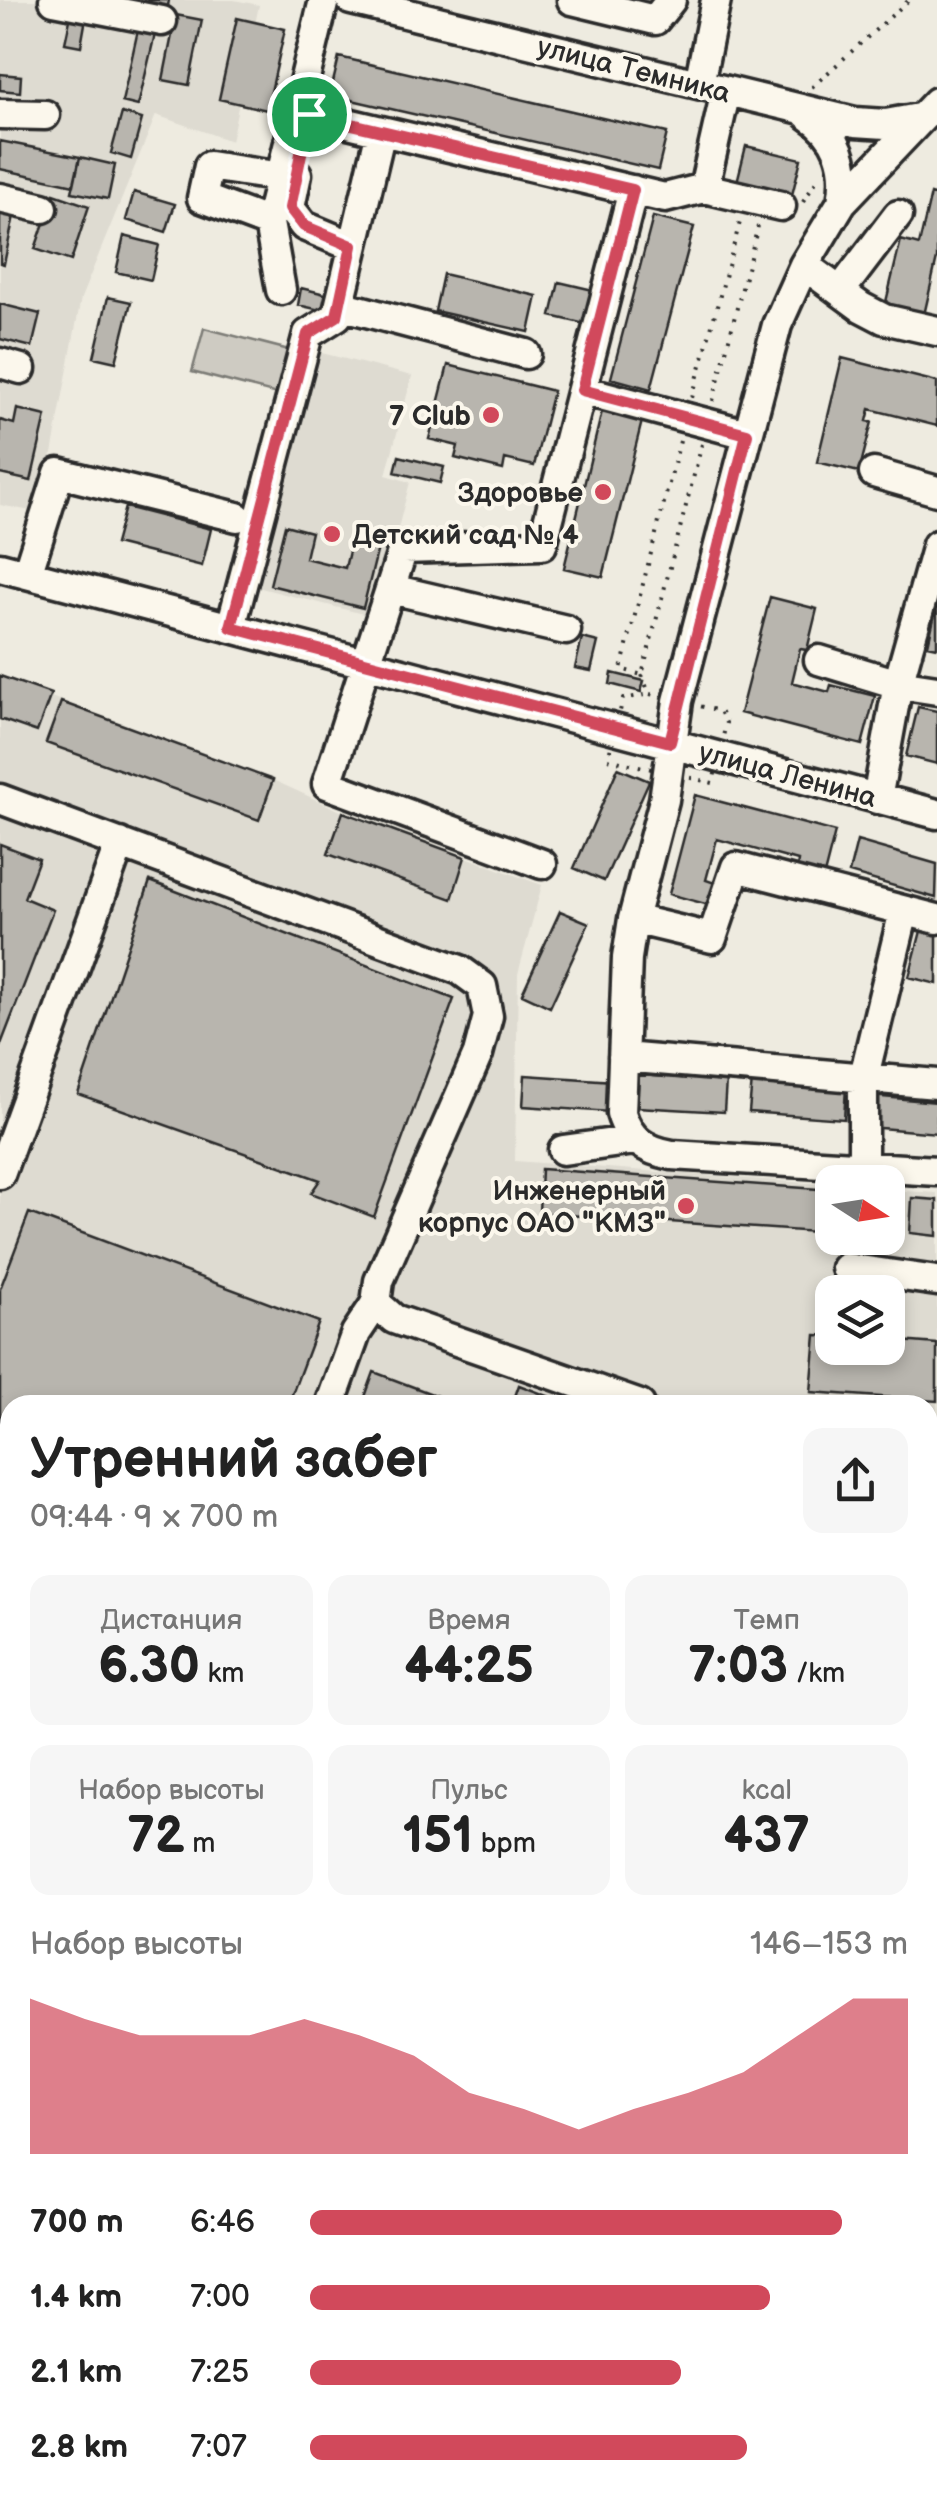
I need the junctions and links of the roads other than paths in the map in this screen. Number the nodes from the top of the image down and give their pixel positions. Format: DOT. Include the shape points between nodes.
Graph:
graph roads {
  1 [pos="54,0"];
  2 [pos="324,0"];
  3 [pos="351,0"];
  4 [pos="572,0"];
  5 [pos="671,0"];
  6 [pos="716,0"];
  7 [pos="416,8"];
  8 [pos="162,21"];
  9 [pos="712,87"];
  10 [pos="802,110"];
  11 [pos="928,110"];
  12 [pos="303,112"];
  13 [pos="0,114"];
  14 [pos="46,115"];
  15 [pos="381,130"];
  16 [pos="281,177"];
  17 [pos="704,188"];
  18 [pos="633,190"];
  19 [pos="0,198"];
  20 [pos="842,202"];
  21 [pos="781,206"];
  22 [pos="43,208"];
  23 [pos="898,216"];
  24 [pos="269,223"];
  25 [pos="352,246"];
  26 [pos="804,265"];
  27 [pos="281,290"];
  28 [pos="841,290"];
  29 [pos="340,305"];
  30 [pos="937,331"];
  31 [pos="526,354"];
  32 [pos="582,390"];
  33 [pos="747,434"];
  34 [pos="874,473"];
  35 [pos="937,491"];
  36 [pos="237,517"];
  37 [pos="937,545"];
  38 [pos="14,570"];
  39 [pos="391,589"];
  40 [pos="231,627"];
  41 [pos="566,630"];
  42 [pos="819,660"];
  43 [pos="367,663"];
  44 [pos="898,684"];
  45 [pos="937,690"];
  46 [pos="670,742"];
  47 [pos="0,799"];
  48 [pos="877,799"];
  49 [pos="937,814"];
  50 [pos="120,843"];
  51 [pos="542,864"];
  52 [pos="904,911"];
  53 [pos="633,918"];
  54 [pos="937,919"];
  55 [pos="622,1057"];
  56 [pos="863,1080"];
  57 [pos="937,1084"];
  58 [pos="635,1140"];
  59 [pos="563,1150"];
  60 [pos="845,1165"];
  61 [pos="862,1165"];
  62 [pos="905,1169"];
  63 [pos="937,1171"];
  64 [pos="0,1174"];
  65 [pos="846,1268"];
  66 [pos="937,1280"];
  67 [pos="376,1303"];
  68 [pos="334,1395"];
  69 [pos="611,1395"];
  1 -- 8 [label="street"];
  2 -- 12 [label="street"];
  3 -- 7 [label="street, улица Темника"];
  4 -- 5 [label="street" via="655,20"];
  6 -- 9 [label="street"];
  7 -- 9 [label="street, улица Темника"];
  9 -- 10 [label="street, улица Темника"];
  9 -- 17 [label="street"];
  10 -- 11 [label="street, улица Темника" via="886,124"];
  10 -- 20 [label="street" via="834,139 844,161"];
  11 -- 20 [label="street"];
  12 -- 15 [label="street"];
  12 -- 16 [label="street"];
  12 -- 25 [label="street" via="290,208 304,226"];
  13 -- 14 [label="street"];
  15 -- 18 [label="street"];
  15 -- 25 [label="street"];
  16 -- 24 [label="street"];
  16 -- 24 [label="street" via="208,166 202,198"];
  17 -- 18 [label="street" via="665,198"];
  17 -- 21 [label="street"];
  18 -- 32 [label="street"];
  19 -- 22 [label="street"];
  20 -- 26 [label="street"];
  23 -- 28 [label="street"];
  24 -- 27 [label="street"];
  25 -- 29 [label="street"];
  26 -- 28 [label="street"];
  26 -- 33 [label="street" via="777,325"];
  28 -- 30 [label="street" via="884,319"];
  29 -- 31 [label="street"];
  29 -- 40 [label="street" via="337,316 308,334"];
  32 -- 33 [label="street"];
  32 -- 39 [label="street" via="542,544 404,549"];
  33 -- 46 [label="street"];
  34 -- 35 [label="street"];
  36 -- 38 [label="street" via="59,473"];
  37 -- 44 [label="street"];
  38 -- 40 [label="street, улица Ленина"];
  39 -- 41 [label="street"];
  39 -- 43 [label="street"];
  40 -- 43 [label="street, улица Ленина"];
  42 -- 44 [label="street"];
  43 -- 46 [label="street, улица Ленина"];
  43 -- 51 [label="street" via="327,784"];
  44 -- 45 [label="street"];
  44 -- 48 [label="street"];
  46 -- 48 [label="street, улица Ленина"];
  46 -- 53 [label="street" via="664,800"];
  47 -- 50 [label="street"];
  48 -- 49 [label="street, улица Ленина"];
  50 -- 64 [label="street"];
  50 -- 67 [label="street" via="460,970 482,986 488,1016 478,1054 378,1281"];
  52 -- 53 [label="street" via="736,867 712,938"];
  52 -- 54 [label="street"];
  52 -- 56 [label="street"];
  53 -- 55 [label="street"];
  55 -- 56 [label="street"];
  55 -- 58 [label="street" via="622,1113"];
  56 -- 57 [label="street"];
  56 -- 61 [label="street"];
  58 -- 59 [label="street"];
  58 -- 60 [label="street" via="672,1155"];
  62 -- 63 [label="street"];
  65 -- 66 [label="street"];
  67 -- 68 [label="street" via="356,1332"];
  67 -- 69 [label="street" via="394,1319"];
}
